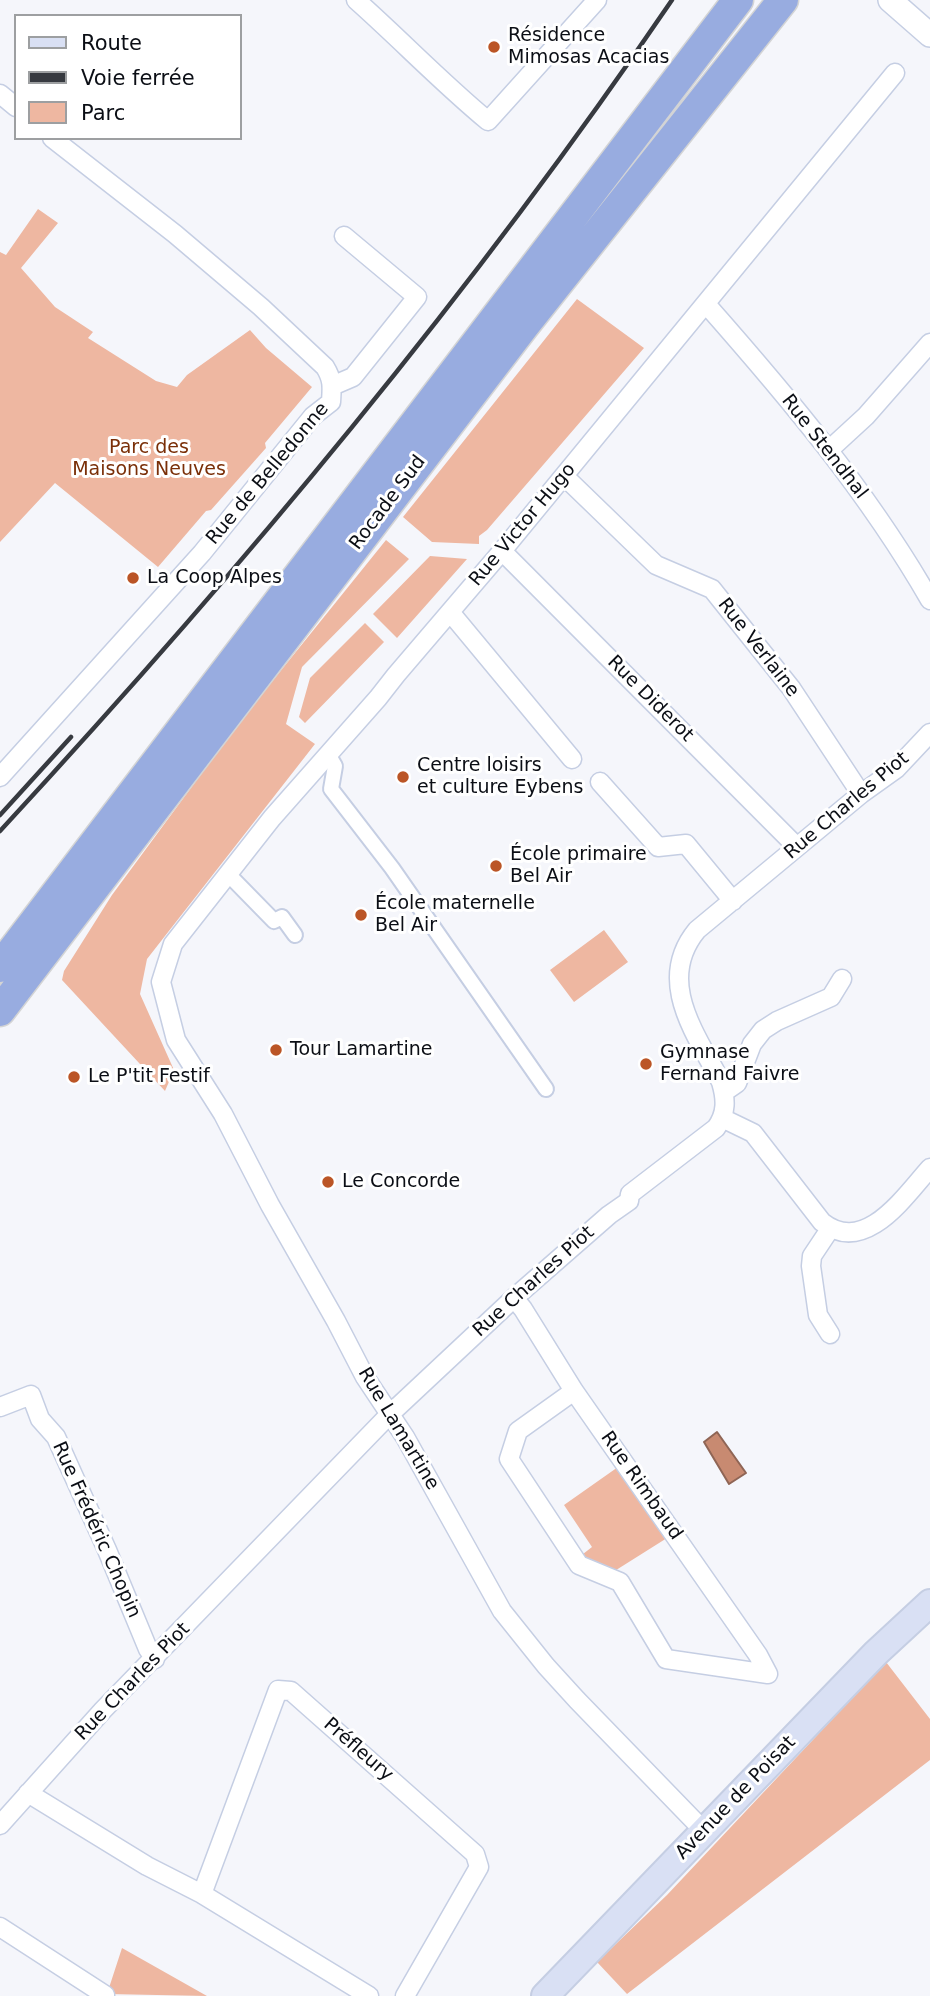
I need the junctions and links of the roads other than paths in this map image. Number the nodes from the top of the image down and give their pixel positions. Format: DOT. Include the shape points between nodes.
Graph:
graph roads {
  1 [pos="356,0"];
  2 [pos="597,0"];
  3 [pos="738,0"];
  4 [pos="783,0"];
  5 [pos="890,0"];
  6 [pos="930,35"];
  7 [pos="895,73"];
  8 [pos="0,94"];
  9 [pos="14,105"];
  10 [pos="55,140"];
  11 [pos="344,236"];
  12 [pos="706,304"];
  13 [pos="930,343"];
  14 [pos="332,386"];
  15 [pos="829,450"];
  16 [pos="565,476"];
  17 [pos="502,551"];
  18 [pos="930,600"];
  19 [pos="450,612"];
  20 [pos="930,733"];
  21 [pos="328,754"];
  22 [pos="572,759"];
  23 [pos="0,777"];
  24 [pos="600,782"];
  25 [pos="861,794"];
  26 [pos="797,847"];
  27 [pos="228,874"];
  28 [pos="733,901"];
  29 [pos="295,935"];
  30 [pos="0,967"];
  31 [pos="842,979"];
  32 [pos="161,982"];
  33 [pos="0,1011"];
  34 [pos="546,1089"];
  35 [pos="724,1092"];
  36 [pos="722,1118"];
  37 [pos="930,1168"];
  38 [pos="830,1229"];
  39 [pos="514,1298"];
  40 [pos="830,1334"];
  41 [pos="574,1391"];
  42 [pos="0,1407"];
  43 [pos="390,1415"];
  44 [pos="930,1603"];
  45 [pos="155,1659"];
  46 [pos="28,1793"];
  47 [pos="0,1825"];
  48 [pos="704,1831"];
  49 [pos="202,1894"];
  50 [pos="0,1927"];
  51 [pos="105,1995"];
  52 [pos="369,1996"];
  53 [pos="405,1996"];
  54 [pos="545,1996"];
  1 -- 2 [label="street" via="488,121"];
  3 -- 30 [label="highway, Rocade Sud"];
  4 -- 33 [label="highway, Rocade Sud" via="524,326"];
  5 -- 6 [label="street"];
  7 -- 12 [label="street, Rue Victor Hugo"];
  8 -- 9 [label="street"];
  10 -- 14 [label="street, Rue de Belledonne" via="127,194 261,307 325,367"];
  11 -- 14 [label="street" via="416,297 354,377"];
  12 -- 15 [label="street, Rue Stendhal"];
  12 -- 16 [label="street, Rue Victor Hugo"];
  13 -- 15 [label="street" via="866,416"];
  14 -- 23 [label="street, Rue de Belledonne" via="331,402 313,416 202,553"];
  15 -- 18 [label="street, Rue Stendhal"];
  16 -- 17 [label="street, Rue Victor Hugo"];
  16 -- 25 [label="street, Rue Verlaine" via="656,565 712,589 791,688"];
  17 -- 19 [label="street, Rue Victor Hugo"];
  17 -- 26 [label="street, Rue Diderot"];
  19 -- 21 [label="street, Rue Victor Hugo"];
  19 -- 22 [label="street"];
  20 -- 25 [label="street, Rue Charles Piot" via="896,769"];
  21 -- 27 [label="street, Rue Victor Hugo"];
  21 -- 34 [label="street" via="335,766 331,789 393,868"];
  24 -- 28 [label="street" via="658,847 685,845"];
  25 -- 26 [label="street, Rue Charles Piot"];
  26 -- 28 [label="street, Rue Charles Piot"];
  27 -- 29 [label="street" via="274,921 282,916"];
  27 -- 32 [label="street, Rue Victor Hugo" via="173,944"];
  28 -- 35 [label="street, Rue Charles Piot" via="686,945 677,982 683,1006"];
  31 -- 35 [label="street" via="831,997 763,1030 752,1044 737,1083"];
  32 -- 43 [label="street, Rue Lamartine" via="176,1040 223,1114"];
  35 -- 36 [label="street, Rue Charles Piot"];
  36 -- 38 [label="street" via="753,1133"];
  36 -- 39 [label="street, Rue Charles Piot" via="716,1128 630,1194 629,1201"];
  37 -- 38 [label="street" via="877,1224 855,1232"];
  38 -- 40 [label="street" via="812,1256 811,1266 818,1315"];
  39 -- 41 [label="street, Rue Rimbaud"];
  39 -- 43 [label="street, Rue Charles Piot"];
  41 -- 41 [label="street, Rue Rimbaud" via="750,1643 768,1674 666,1659 620,1582 579,1566 509,1459 518,1431"];
  42 -- 45 [label="street, Rue Frédéric Chopin" via="31,1395 40,1419 56,1437"];
  43 -- 45 [label="street, Rue Charles Piot"];
  43 -- 48 [label="street, Rue Lamartine" via="502,1611 569,1692"];
  44 -- 48 [label="main road, Avenue de Poisat"];
  45 -- 46 [label="street, Rue Charles Piot"];
  46 -- 47 [label="street, Rue Charles Piot"];
  46 -- 49 [label="street"];
  48 -- 54 [label="main road, Avenue de Poisat"];
  49 -- 52 [label="street"];
  49 -- 53 [label="street, Préfleury" via="278,1690 291,1691 475,1854 480,1867"];
  50 -- 51 [label="street"];
}
